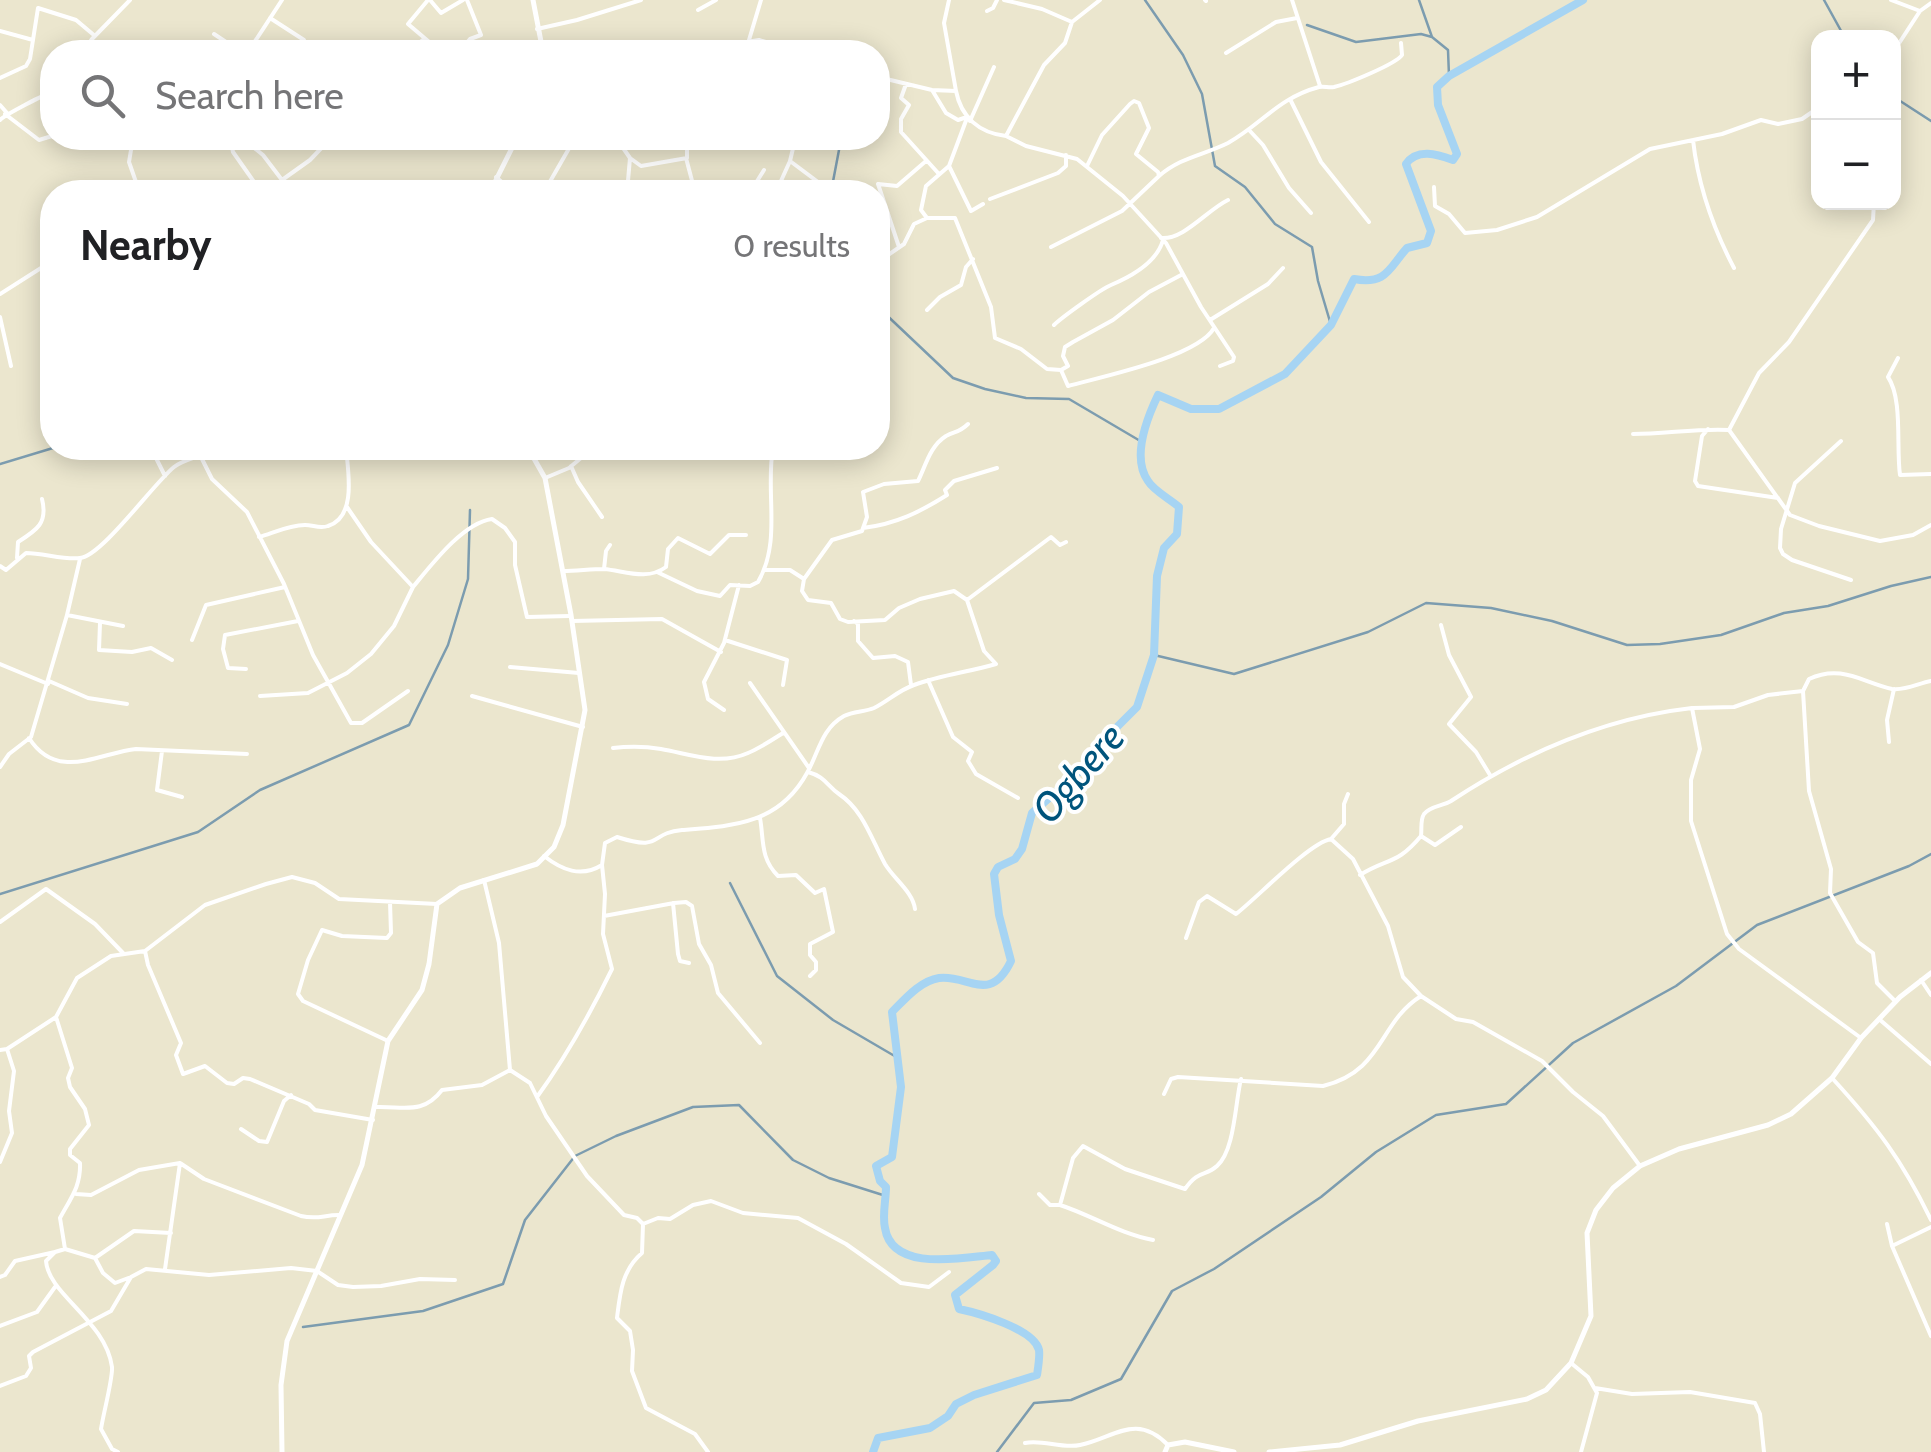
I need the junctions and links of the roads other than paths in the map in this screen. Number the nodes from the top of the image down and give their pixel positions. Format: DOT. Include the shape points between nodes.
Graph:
graph roads {
  1 [pos="40,0"];
  2 [pos="130,0"];
  3 [pos="282,0"];
  4 [pos="429,0"];
  5 [pos="465,0"];
  6 [pos="533,0"];
  7 [pos="639,0"];
  8 [pos="716,0"];
  9 [pos="761,0"];
  10 [pos="948,0"];
  11 [pos="1000,0"];
  12 [pos="1100,0"];
  13 [pos="1292,0"];
  14 [pos="1891,0"];
  15 [pos="1931,3"];
  16 [pos="38,8"];
  17 [pos="698,10"];
  18 [pos="987,11"];
  19 [pos="1920,11"];
  20 [pos="270,18"];
  21 [pos="1298,18"];
  22 [pos="1072,22"];
  23 [pos="537,29"];
  24 [pos="0,31"];
  25 [pos="214,34"];
  26 [pos="95,36"];
  27 [pos="424,39"];
  28 [pos="33,40"];
  29 [pos="92,40"];
  30 [pos="223,40"];
  31 [pos="256,40"];
  32 [pos="304,40"];
  33 [pos="469,40"];
  34 [pos="540,40"];
  35 [pos="749,40"];
  36 [pos="759,40"];
  37 [pos="1901,40"];
  38 [pos="1401,42"];
  39 [pos="1226,53"];
  40 [pos="994,67"];
  41 [pos="0,78"];
  42 [pos="890,80"];
  43 [pos="906,84"];
  44 [pos="1320,87"];
  45 [pos="932,90"];
  46 [pos="956,91"];
  47 [pos="40,97"];
  48 [pos="1290,98"];
  49 [pos="0,105"];
  50 [pos="1811,112"];
  51 [pos="4,116"];
  52 [pos="968,119"];
  53 [pos="1250,130"];
  54 [pos="1006,136"];
  55 [pos="40,140"];
  56 [pos="1693,140"];
  57 [pos="132,150"];
  58 [pos="232,150"];
  59 [pos="257,150"];
  60 [pos="320,150"];
  61 [pos="510,150"];
  62 [pos="568,150"];
  63 [pos="625,150"];
  64 [pos="686,150"];
  65 [pos="793,150"];
  66 [pos="1066,155"];
  67 [pos="630,158"];
  68 [pos="686,158"];
  69 [pos="790,161"];
  70 [pos="926,161"];
  71 [pos="949,166"];
  72 [pos="1086,166"];
  73 [pos="764,170"];
  74 [pos="939,174"];
  75 [pos="1158,176"];
  76 [pos="496,177"];
  77 [pos="135,180"];
  78 [pos="253,180"];
  79 [pos="282,180"];
  80 [pos="495,180"];
  81 [pos="499,180"];
  82 [pos="551,180"];
  83 [pos="628,180"];
  84 [pos="692,180"];
  85 [pos="758,180"];
  86 [pos="781,180"];
  87 [pos="815,180"];
  88 [pos="890,185"];
  89 [pos="1434,187"];
  90 [pos="990,200"];
  91 [pos="1228,200"];
  92 [pos="983,204"];
  93 [pos="1130,204"];
  94 [pos="1874,210"];
  95 [pos="1311,213"];
  96 [pos="927,218"];
  97 [pos="890,222"];
  98 [pos="1369,222"];
  99 [pos="1162,239"];
  100 [pos="898,247"];
  101 [pos="1051,247"];
  102 [pos="890,253"];
  103 [pos="973,259"];
  104 [pos="1283,268"];
  105 [pos="1734,268"];
  106 [pos="40,269"];
  107 [pos="1183,274"];
  108 [pos="0,294"];
  109 [pos="926,310"];
  110 [pos="0,316"];
  111 [pos="1210,320"];
  112 [pos="1054,326"];
  113 [pos="1214,328"];
  114 [pos="1898,358"];
  115 [pos="11,366"];
  116 [pos="1220,366"];
  117 [pos="1060,370"];
  118 [pos="968,424"];
  119 [pos="1708,429"];
  120 [pos="1730,430"];
  121 [pos="1633,434"];
  122 [pos="1841,441"];
  123 [pos="157,460"];
  124 [pos="190,460"];
  125 [pos="202,460"];
  126 [pos="346,460"];
  127 [pos="535,460"];
  128 [pos="578,460"];
  129 [pos="773,460"];
  130 [pos="571,466"];
  131 [pos="997,468"];
  132 [pos="1931,474"];
  133 [pos="165,476"];
  134 [pos="546,478"];
  135 [pos="1778,498"];
  136 [pos="42,500"];
  137 [pos="348,508"];
  138 [pos="1787,511"];
  139 [pos="602,517"];
  140 [pos="1931,525"];
  141 [pos="863,528"];
  142 [pos="746,536"];
  143 [pos="259,537"];
  144 [pos="1066,542"];
  145 [pos="610,545"];
  146 [pos="17,558"];
  147 [pos="80,559"];
  148 [pos="0,566"];
  149 [pos="604,570"];
  150 [pos="764,570"];
  151 [pos="563,571"];
  152 [pos="657,572"];
  153 [pos="804,579"];
  154 [pos="1851,580"];
  155 [pos="739,585"];
  156 [pos="285,587"];
  157 [pos="413,587"];
  158 [pos="967,600"];
  159 [pos="67,614"];
  160 [pos="572,618"];
  161 [pos="298,621"];
  162 [pos="854,621"];
  163 [pos="100,623"];
  164 [pos="1440,625"];
  165 [pos="123,626"];
  166 [pos="192,640"];
  167 [pos="725,640"];
  168 [pos="721,652"];
  169 [pos="172,660"];
  170 [pos="0,664"];
  171 [pos="510,667"];
  172 [pos="246,669"];
  173 [pos="580,673"];
  174 [pos="928,680"];
  175 [pos="1931,681"];
  176 [pos="49,682"];
  177 [pos="328,683"];
  178 [pos="750,683"];
  179 [pos="783,684"];
  180 [pos="911,686"];
  181 [pos="1894,689"];
  182 [pos="408,691"];
  183 [pos="1804,691"];
  184 [pos="260,696"];
  185 [pos="472,696"];
  186 [pos="127,704"];
  187 [pos="1692,708"];
  188 [pos="724,710"];
  189 [pos="583,727"];
  190 [pos="783,733"];
  191 [pos="30,738"];
  192 [pos="1889,742"];
  193 [pos="613,748"];
  194 [pos="162,751"];
  195 [pos="247,754"];
  196 [pos="0,767"];
  197 [pos="808,770"];
  198 [pos="1490,776"];
  199 [pos="1348,794"];
  200 [pos="182,797"];
  201 [pos="1018,798"];
  202 [pos="760,818"];
  203 [pos="1461,827"];
  204 [pos="1421,836"];
  205 [pos="1331,838"];
  206 [pos="544,856"];
  207 [pos="602,865"];
  208 [pos="1360,875"];
  209 [pos="484,880"];
  210 [pos="390,902"];
  211 [pos="672,903"];
  212 [pos="437,904"];
  213 [pos="915,909"];
  214 [pos="604,916"];
  215 [pos="0,922"];
  216 [pos="1186,938"];
  217 [pos="145,950"];
  218 [pos="123,953"];
  219 [pos="689,962"];
  220 [pos="1931,974"];
  221 [pos="810,976"];
  222 [pos="1921,980"];
  223 [pos="1931,995"];
  224 [pos="1420,996"];
  225 [pos="1896,1001"];
  226 [pos="56,1017"];
  227 [pos="1879,1018"];
  228 [pos="1861,1038"];
  229 [pos="388,1041"];
  230 [pos="760,1043"];
  231 [pos="3,1050"];
  232 [pos="1931,1064"];
  233 [pos="510,1070"];
  234 [pos="1832,1078"];
  235 [pos="1241,1079"];
  236 [pos="1164,1094"];
  237 [pos="291,1096"];
  238 [pos="537,1098"];
  239 [pos="375,1107"];
  240 [pos="372,1120"];
  241 [pos="241,1129"];
  242 [pos="0,1162"];
  243 [pos="180,1162"];
  244 [pos="1640,1166"];
  245 [pos="76,1194"];
  246 [pos="1039,1194"];
  247 [pos="1060,1205"];
  248 [pos="340,1215"];
  249 [pos="644,1224"];
  250 [pos="1888,1224"];
  251 [pos="1931,1224"];
  252 [pos="171,1233"];
  253 [pos="1153,1240"];
  254 [pos="1892,1246"];
  255 [pos="65,1250"];
  256 [pos="55,1252"];
  257 [pos="94,1258"];
  258 [pos="166,1269"];
  259 [pos="317,1271"];
  260 [pos="949,1272"];
  261 [pos="0,1277"];
  262 [pos="132,1277"];
  263 [pos="455,1280"];
  264 [pos="55,1287"];
  265 [pos="90,1323"];
  266 [pos="0,1326"];
  267 [pos="1930,1332"];
  268 [pos="1571,1363"];
  269 [pos="0,1386"];
  270 [pos="1595,1388"];
  271 [pos="1025,1442"];
  272 [pos="1340,1448"];
  273 [pos="1166,1449"];
  274 [pos="118,1452"];
  275 [pos="282,1452"];
  276 [pos="708,1452"];
  277 [pos="1234,1452"];
  278 [pos="1270,1452"];
  279 [pos="1581,1452"];
  280 [pos="1764,1452"];
  1 -- 16 [label="street"];
  2 -- 26 [label="street"];
  3 -- 20 [label="street"];
  4 -- 5 [label="street" via="441,13"];
  4 -- 27 [label="street" via="408,24"];
  5 -- 33 [label="street" via="481,34"];
  6 -- 23 [label="street"];
  7 -- 23 [label="street"];
  8 -- 17 [label="street"];
  9 -- 35 [label="street"];
  10 -- 46 [label="street" via="944,23"];
  11 -- 18 [label="street"];
  11 -- 22 [label="street"];
  12 -- 22 [label="street"];
  13 -- 21 [label="street"];
  14 -- 19 [label="street"];
  15 -- 19 [label="street"];
  16 -- 26 [label="street" via="76,20"];
  16 -- 28 [label="street"];
  19 -- 37 [label="street"];
  20 -- 31 [label="street"];
  20 -- 32 [label="street"];
  21 -- 39 [label="street" via="1276,22"];
  21 -- 44 [label="street"];
  22 -- 54 [label="street"];
  23 -- 34 [label="street"];
  24 -- 28 [label="street"];
  25 -- 30 [label="street"];
  26 -- 29 [label="street"];
  28 -- 41 [label="street" via="26,66"];
  35 -- 36 [label="street"];
  38 -- 44 [label="street" via="1395,63"];
  40 -- 52 [label="street"];
  42 -- 43 [label="street"];
  43 -- 45 [label="street"];
  43 -- 70 [label="street" via="901,98 909,105 899,127"];
  44 -- 48 [label="street"];
  45 -- 46 [label="street"];
  45 -- 52 [label="street" via="949,116"];
  46 -- 52 [label="street"];
  47 -- 51 [label="street"];
  48 -- 53 [label="street"];
  48 -- 98 [label="street" via="1318,158"];
  49 -- 51 [label="street"];
  50 -- 56 [label="street"];
  51 -- 55 [label="street"];
  52 -- 54 [label="street"];
  52 -- 71 [label="street"];
  53 -- 75 [label="street"];
  53 -- 95 [label="street"];
  54 -- 66 [label="street"];
  56 -- 89 [label="street" via="1650,150 1537,217 1497,230 1465,232 1435,206"];
  56 -- 105 [label="street" via="1696,172"];
  57 -- 77 [label="street"];
  58 -- 78 [label="street"];
  59 -- 79 [label="street"];
  60 -- 79 [label="street"];
  61 -- 76 [label="street"];
  62 -- 82 [label="street"];
  63 -- 67 [label="street"];
  64 -- 68 [label="street"];
  65 -- 69 [label="street"];
  66 -- 72 [label="street"];
  66 -- 90 [label="street" via="1058,173"];
  67 -- 68 [label="street" via="641,166"];
  67 -- 83 [label="street"];
  68 -- 84 [label="street"];
  69 -- 86 [label="street"];
  69 -- 87 [label="street"];
  70 -- 74 [label="street"];
  70 -- 88 [label="street" via="898,186"];
  71 -- 74 [label="street"];
  71 -- 92 [label="street" via="971,212"];
  72 -- 75 [label="street" via="1102,136 1136,101 1150,128 1136,154"];
  72 -- 93 [label="street"];
  73 -- 85 [label="street"];
  74 -- 96 [label="street" via="922,194"];
  75 -- 93 [label="street"];
  76 -- 80 [label="street"];
  76 -- 81 [label="street"];
  91 -- 99 [label="street"];
  93 -- 99 [label="street"];
  93 -- 101 [label="street"];
  94 -- 120 [label="street" via="1789,342 1759,373"];
  96 -- 100 [label="street"];
  96 -- 103 [label="street" via="954,218"];
  97 -- 100 [label="street"];
  99 -- 107 [label="street"];
  99 -- 112 [label="street" via="1133,275"];
  100 -- 102 [label="street"];
  103 -- 109 [label="street" via="961,285"];
  103 -- 117 [label="street" via="995,338"];
  104 -- 111 [label="street"];
  106 -- 108 [label="street"];
  107 -- 111 [label="street"];
  107 -- 117 [label="street" via="1065,347 1068,366"];
  110 -- 115 [label="street"];
  111 -- 113 [label="street"];
  113 -- 116 [label="street" via="1234,357"];
  113 -- 117 [label="street" via="1162,360 1084,384 1068,386"];
  114 -- 132 [label="street" via="1888,377 1896,395 1899,471"];
  118 -- 141 [label="street" via="933,448 918,481 863,492"];
  119 -- 120 [label="street"];
  119 -- 121 [label="street"];
  119 -- 135 [label="street" via="1698,486"];
  120 -- 135 [label="street"];
  122 -- 138 [label="street" via="1795,483"];
  123 -- 133 [label="street"];
  124 -- 133 [label="street"];
  125 -- 143 [label="street" via="212,479 247,512"];
  126 -- 137 [label="street"];
  127 -- 134 [label="street"];
  128 -- 130 [label="street"];
  129 -- 150 [label="street" via="773,532"];
  130 -- 134 [label="street"];
  130 -- 139 [label="street"];
  131 -- 141 [label="street" via="954,482 947,495 918,514"];
  133 -- 147 [label="street" via="132,517"];
  134 -- 151 [label="street"];
  135 -- 138 [label="street"];
  136 -- 146 [label="street" via="44,519 18,542"];
  137 -- 143 [label="street" via="330,526 292,526"];
  137 -- 157 [label="street"];
  138 -- 140 [label="street" via="1880,541"];
  138 -- 154 [label="street" via="1782,554"];
  141 -- 153 [label="street" via="832,540"];
  142 -- 152 [label="street" via="729,535 710,554 678,538 668,549 666,567"];
  143 -- 156 [label="street"];
  144 -- 158 [label="street" via="1052,537 1038,545"];
  145 -- 149 [label="street"];
  146 -- 147 [label="street" via="34,553"];
  146 -- 148 [label="street" via="6,570"];
  147 -- 159 [label="street"];
  149 -- 151 [label="street"];
  149 -- 152 [label="street"];
  150 -- 153 [label="street" via="790,570"];
  150 -- 155 [label="street" via="756,584"];
  151 -- 160 [label="street"];
  152 -- 155 [label="street" via="720,596 730,584"];
  153 -- 162 [label="street" via="808,600 830,604 840,619"];
  155 -- 167 [label="street"];
  156 -- 161 [label="street"];
  156 -- 166 [label="street" via="206,605"];
  157 -- 160 [label="street" via="465,530 492,519 515,542 527,618"];
  157 -- 177 [label="street" via="371,654"];
  158 -- 162 [label="street" via="954,591 927,596 885,620"];
  158 -- 174 [label="street" via="984,651 996,664"];
  159 -- 163 [label="street"];
  159 -- 176 [label="street"];
  160 -- 168 [label="street" via="662,620"];
  160 -- 173 [label="street"];
  161 -- 172 [label="street" via="225,635 228,668"];
  161 -- 177 [label="street"];
  162 -- 180 [label="street" via="858,641 873,658 908,662"];
  163 -- 165 [label="street"];
  163 -- 169 [label="street" via="100,650 151,648"];
  164 -- 198 [label="street" via="1470,696 1449,724"];
  167 -- 168 [label="street"];
  167 -- 179 [label="street" via="787,660"];
  168 -- 188 [label="street" via="704,682 708,699"];
  170 -- 176 [label="street"];
  171 -- 173 [label="street"];
  173 -- 189 [label="street"];
  174 -- 180 [label="street"];
  174 -- 201 [label="street" via="952,737 972,752 968,761 976,774"];
  175 -- 181 [label="street"];
  176 -- 186 [label="street"];
  176 -- 191 [label="street"];
  177 -- 182 [label="street" via="352,723"];
  177 -- 184 [label="street" via="308,693"];
  178 -- 190 [label="street"];
  180 -- 197 [label="street" via="844,716 826,732"];
  181 -- 183 [label="street" via="1854,674 1827,674 1808,679"];
  181 -- 192 [label="street"];
  183 -- 187 [label="street" via="1734,707"];
  183 -- 225 [label="street" via="1810,791 1831,869 1830,893 1858,942 1873,952 1877,983"];
  185 -- 189 [label="street"];
  187 -- 198 [label="street" via="1642,713 1572,736"];
  187 -- 228 [label="street" via="1700,749 1690,821 1728,934 1739,950"];
  189 -- 206 [label="street" via="563,825"];
  190 -- 193 [label="street" via="728,757"];
  190 -- 197 [label="street"];
  191 -- 194 [label="street" via="39,751 75,764 121,751"];
  191 -- 196 [label="street"];
  194 -- 195 [label="street"];
  194 -- 200 [label="street" via="157,790"];
  197 -- 202 [label="street" via="787,801"];
  197 -- 213 [label="street" via="850,798"];
  198 -- 204 [label="street" via="1426,812"];
  199 -- 205 [label="street" via="1344,824"];
  202 -- 207 [label="street" via="674,831 650,844 617,837 604,842"];
  202 -- 221 [label="street" via="770,868 778,876 796,875 814,893 824,889 833,932 810,944 816,962"];
  203 -- 204 [label="street" via="1435,845"];
  204 -- 208 [label="street" via="1396,860"];
  205 -- 208 [label="street"];
  205 -- 216 [label="street" via="1236,914 1207,896"];
  206 -- 207 [label="street" via="562,870 590,872"];
  206 -- 209 [label="street"];
  207 -- 214 [label="street"];
  208 -- 224 [label="street" via="1388,926 1404,977"];
  209 -- 212 [label="street"];
  209 -- 233 [label="street" via="499,942"];
  210 -- 212 [label="street"];
  210 -- 217 [label="street" via="339,900 292,877 205,905"];
  210 -- 229 [label="street" via="387,938 322,930 298,994"];
  211 -- 214 [label="street"];
  211 -- 219 [label="street" via="680,961"];
  211 -- 230 [label="street" via="692,906 718,993"];
  212 -- 229 [label="street" via="422,990"];
  214 -- 238 [label="street" via="612,970"];
  215 -- 218 [label="street" via="46,889 96,924"];
  217 -- 218 [label="street"];
  217 -- 237 [label="street" via="181,1043 176,1055 183,1074 205,1066 226,1083 250,1079"];
  218 -- 226 [label="street" via="77,978"];
  220 -- 222 [label="street"];
  222 -- 223 [label="street"];
  222 -- 225 [label="street"];
  224 -- 235 [label="street" via="1344,1081 1322,1086"];
  224 -- 244 [label="street" via="1542,1061 1603,1116"];
  225 -- 227 [label="street"];
  226 -- 231 [label="street"];
  226 -- 245 [label="street" via="72,1068 70,1087 89,1125 70,1150 80,1162"];
  227 -- 228 [label="street"];
  227 -- 232 [label="street"];
  228 -- 234 [label="street"];
  229 -- 239 [label="street"];
  231 -- 242 [label="street" via="14,1071 12,1133"];
  233 -- 238 [label="street" via="530,1082"];
  233 -- 239 [label="street" via="482,1085 442,1090 418,1109"];
  234 -- 244 [label="street" via="1792,1114 1768,1125"];
  234 -- 251 [label="street" via="1905,1167"];
  235 -- 236 [label="street" via="1178,1077"];
  235 -- 247 [label="street" via="1229,1147 1214,1170 1196,1174 1185,1189 1082,1146"];
  237 -- 240 [label="street" via="333,1116"];
  237 -- 241 [label="street" via="267,1142"];
  238 -- 249 [label="street" via="587,1176 624,1215"];
  239 -- 240 [label="street"];
  240 -- 248 [label="street"];
  243 -- 245 [label="street" via="138,1170 91,1195"];
  243 -- 248 [label="street" via="204,1179 301,1216"];
  243 -- 252 [label="street"];
  244 -- 268 [label="street" via="1612,1188 1590,1220 1592,1316"];
  245 -- 255 [label="street" via="60,1218"];
  246 -- 247 [label="street"];
  247 -- 253 [label="street"];
  248 -- 259 [label="street"];
  249 -- 260 [label="street" via="711,1200 744,1213 798,1218 902,1282 929,1287"];
  249 -- 276 [label="street" via="642,1253 630,1263 618,1318 630,1331 636,1385 646,1408 695,1434"];
  250 -- 254 [label="street"];
  251 -- 254 [label="street"];
  252 -- 257 [label="street" via="134,1231"];
  252 -- 258 [label="street"];
  254 -- 267 [label="street"];
  255 -- 256 [label="street"];
  255 -- 257 [label="street"];
  256 -- 261 [label="street" via="15,1261"];
  256 -- 264 [label="street" via="46,1262"];
  257 -- 262 [label="street" via="115,1282"];
  258 -- 259 [label="street" via="209,1275"];
  258 -- 262 [label="street"];
  259 -- 263 [label="street" via="354,1287"];
  259 -- 275 [label="street" via="286,1341"];
  262 -- 265 [label="street" via="110,1311"];
  264 -- 265 [label="street"];
  264 -- 266 [label="street" via="37,1312"];
  265 -- 269 [label="street" via="33,1352 26,1376"];
  265 -- 274 [label="street" via="113,1369 101,1430"];
  268 -- 270 [label="street"];
  268 -- 272 [label="street" via="1527,1400 1418,1421"];
  270 -- 279 [label="street"];
  270 -- 280 [label="street" via="1690,1392 1755,1404"];
  271 -- 273 [label="street" via="1078,1446 1134,1428 1155,1434"];
  272 -- 278 [label="street"];
  273 -- 277 [label="street" via="1185,1442"];
}
